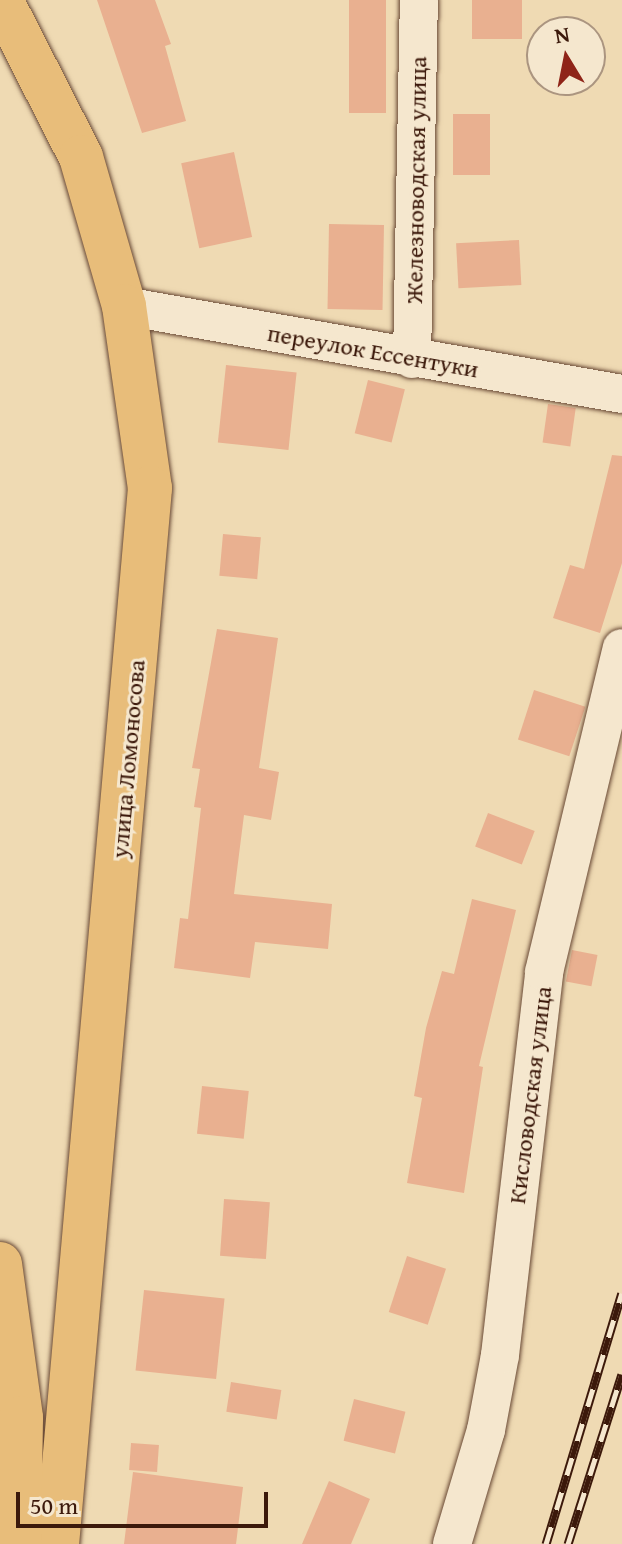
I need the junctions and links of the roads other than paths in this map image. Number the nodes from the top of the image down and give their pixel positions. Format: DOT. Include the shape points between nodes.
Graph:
graph roads {
  1 [pos="1,0"];
  2 [pos="419,0"];
  3 [pos="124,306"];
  4 [pos="412,359"];
  5 [pos="622,394"];
  6 [pos="622,648"];
  7 [pos="0,1264"];
  8 [pos="19,1544"];
  9 [pos="57,1544"];
  10 [pos="452,1544"];
  1 -- 3 [label="main road, улица Ломоносова" via="81,157"];
  2 -- 4 [label="street, Железноводская улица"];
  3 -- 4 [label="street, переулок Ессентуки"];
  3 -- 9 [label="main road, улица Ломоносова" via="150,488"];
  4 -- 5 [label="street, переулок Ессентуки"];
  6 -- 10 [label="street, Кисловодская улица" via="544,972 500,1355 486,1430"];
  7 -- 8 [label="main road" via="21,1418"];
}
